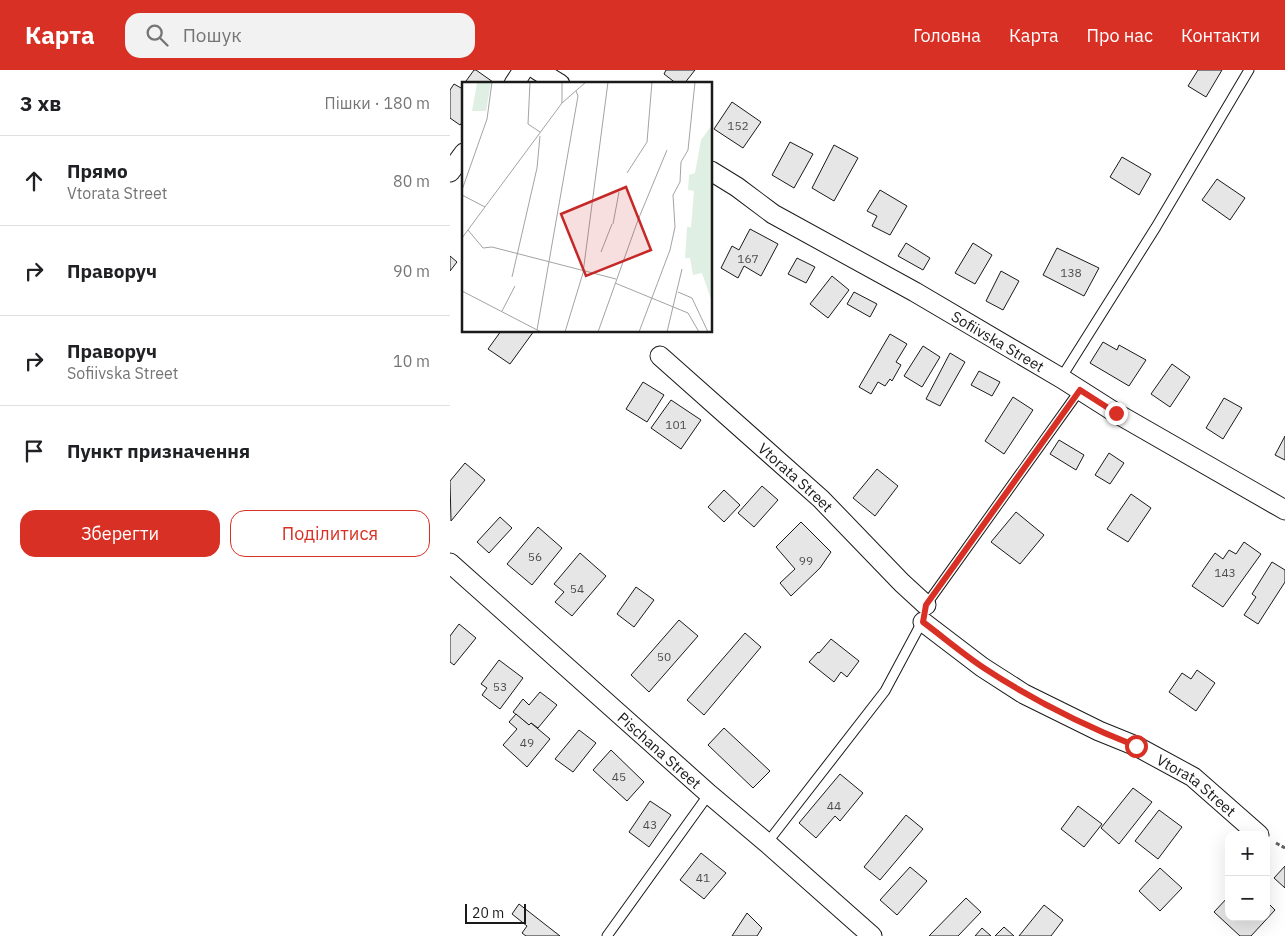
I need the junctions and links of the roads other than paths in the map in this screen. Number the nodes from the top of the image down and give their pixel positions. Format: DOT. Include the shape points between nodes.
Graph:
graph roads {
  1 [pos="523,70"];
  2 [pos="537,70"];
  3 [pos="1249,70"];
  4 [pos="515,82"];
  5 [pos="557,82"];
  6 [pos="462,156"];
  7 [pos="450,172"];
  8 [pos="712,172"];
  9 [pos="660,356"];
  10 [pos="1061,378"];
  11 [pos="1080,390"];
  12 [pos="1285,510"];
  13 [pos="450,562"];
  14 [pos="924,614"];
  15 [pos="709,794"];
  16 [pos="1255,831"];
  17 [pos="767,843"];
  18 [pos="607,936"];
  19 [pos="872,936"];
  1 -- 4 [label="street"];
  2 -- 5 [label="street"];
  3 -- 10 [label="lane" via="1156,228"];
  6 -- 7 [label="street"];
  8 -- 10 [label="street, Sofiivska Street" via="773,214"];
  9 -- 14 [label="street, Vtorata Street" via="821,499 902,584"];
  10 -- 11 [label="street, Sofiivska Street"];
  11 -- 12 [label="street, Sofiivska Street"];
  11 -- 14 [label="lane"];
  13 -- 15 [label="street, Pischana Street"];
  14 -- 16 [label="street, Vtorata Street" via="982,667 1024,694 1136,746 1193,777"];
  14 -- 17 [label="lane" via="885,691"];
  15 -- 17 [label="street, Pischana Street"];
  15 -- 18 [label="lane"];
  17 -- 19 [label="street, Pischana Street"];
}
